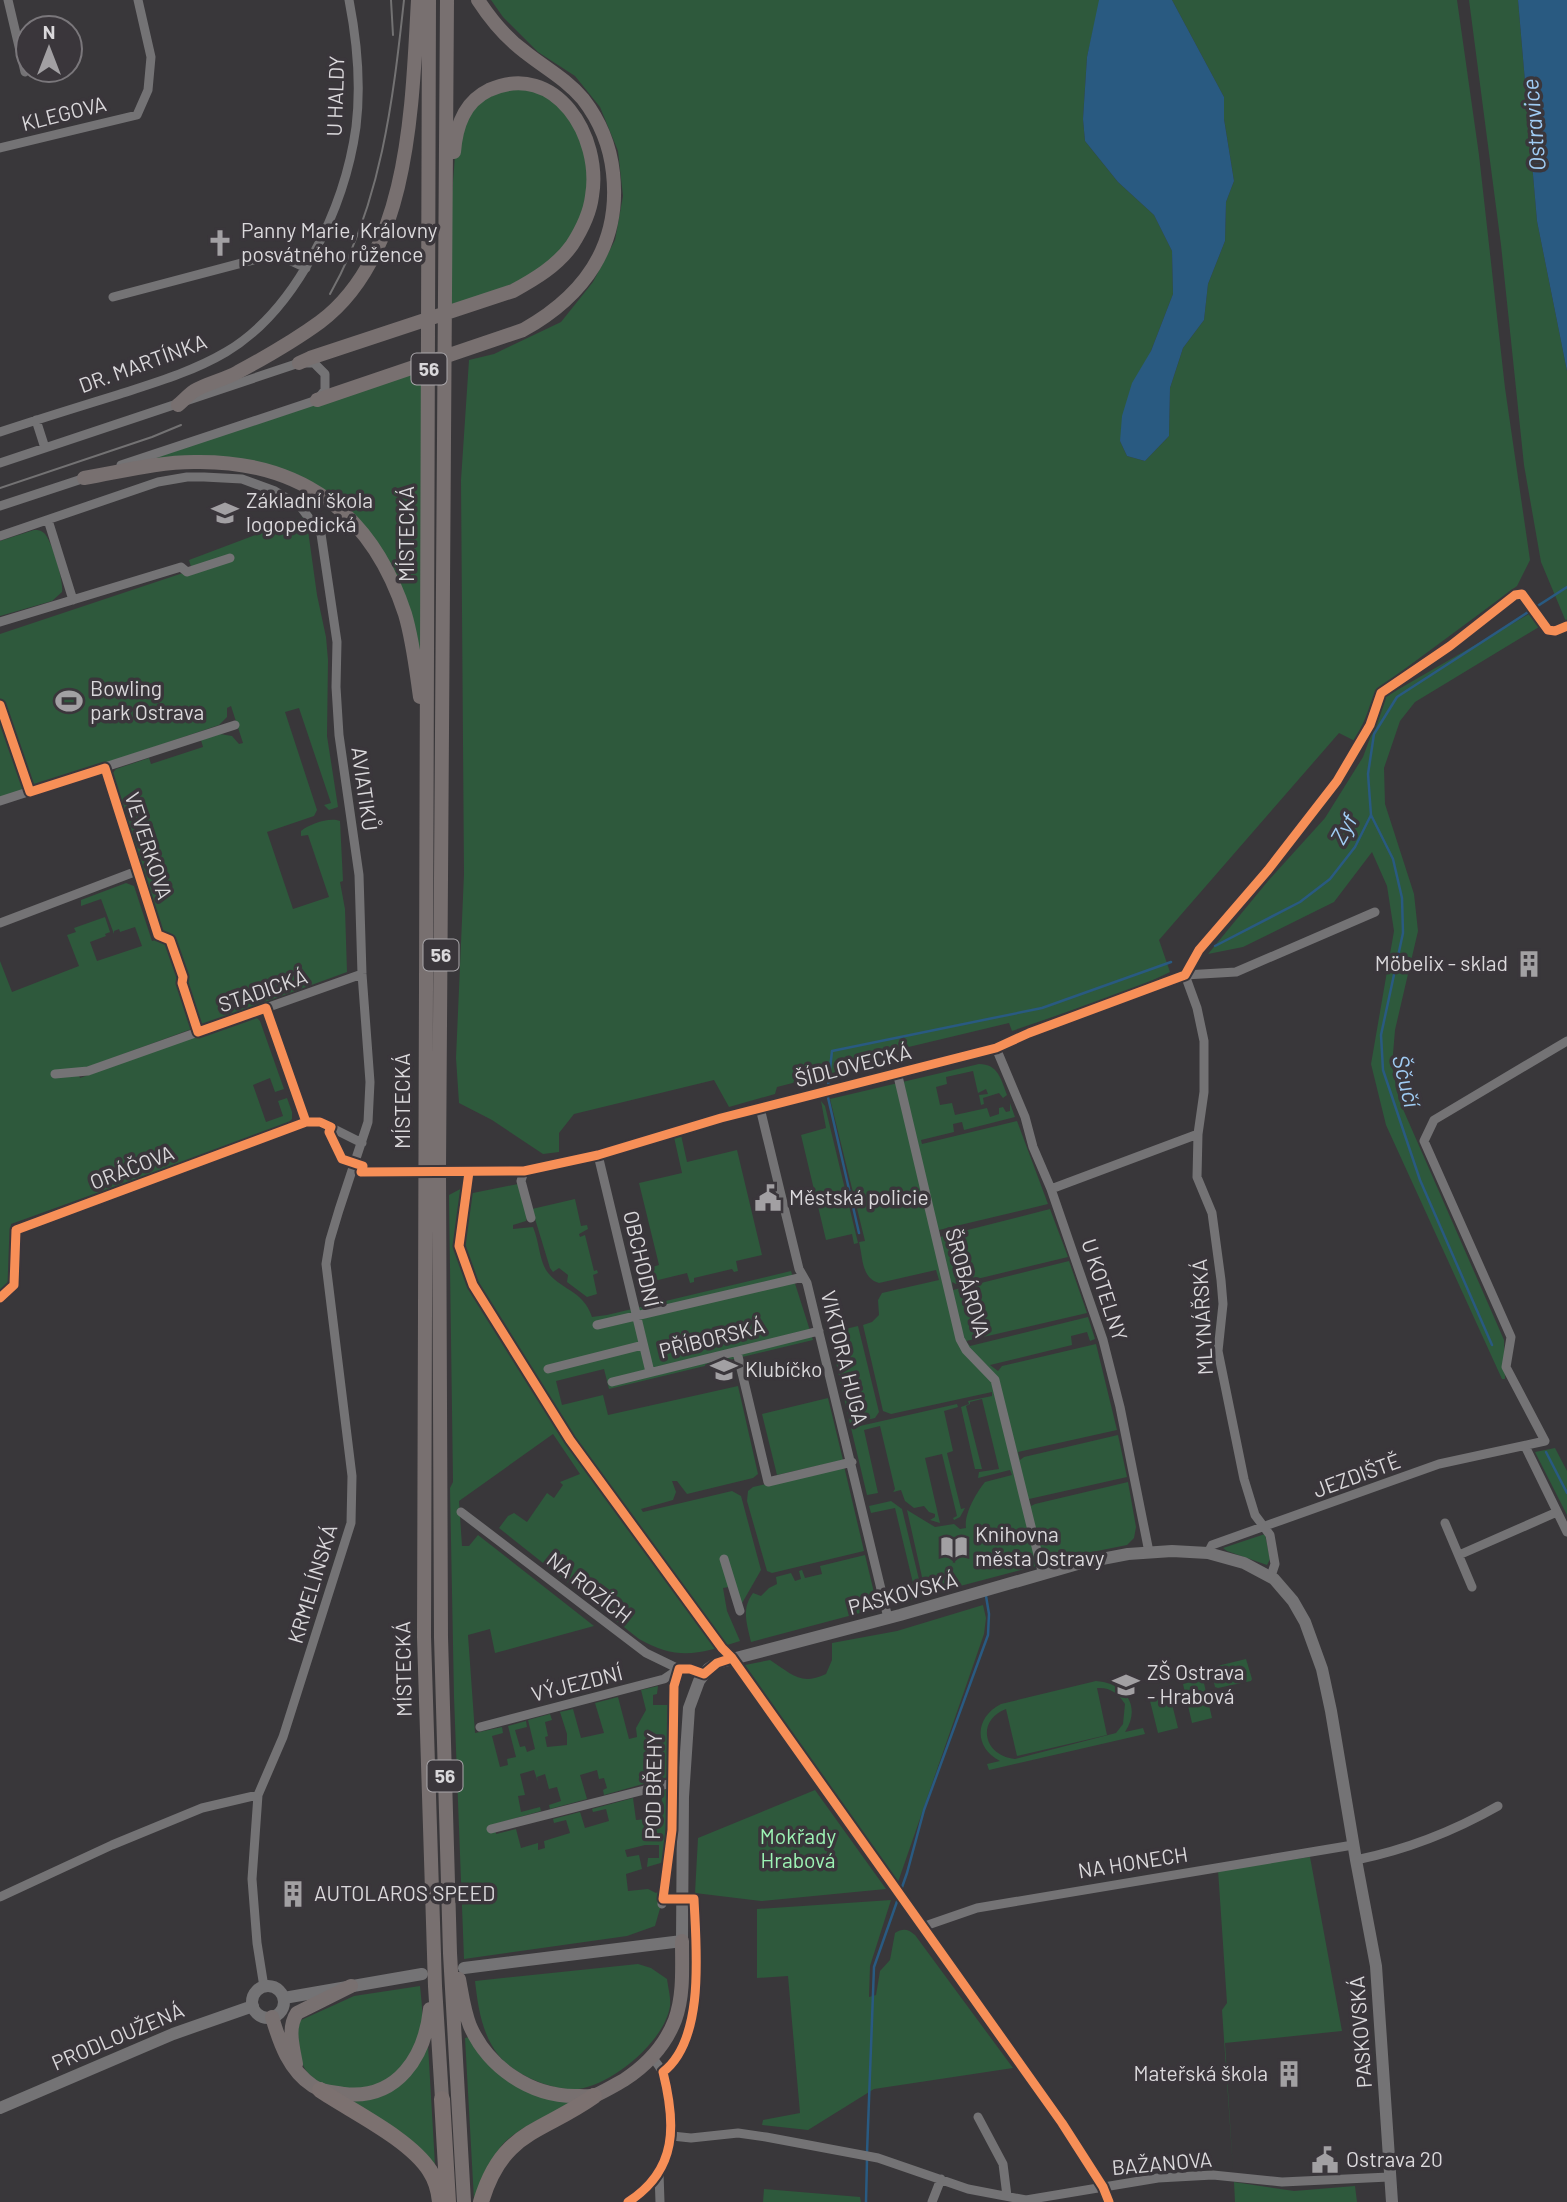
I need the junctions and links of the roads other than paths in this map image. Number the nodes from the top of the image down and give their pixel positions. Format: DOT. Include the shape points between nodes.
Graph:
graph roads {
  1 [pos="8,0"];
  2 [pos="138,0"];
  3 [pos="349,0"];
  4 [pos="418,0"];
  5 [pos="429,0"];
  6 [pos="447,0"];
  7 [pos="478,0"];
  8 [pos="14,25"];
  9 [pos="0,148"];
  10 [pos="306,268"];
  11 [pos="446,272"];
  12 [pos="113,298"];
  13 [pos="299,363"];
  14 [pos="317,400"];
  15 [pos="178,405"];
  16 [pos="36,420"];
  17 [pos="0,432"];
  18 [pos="45,447"];
  19 [pos="0,463"];
  20 [pos="84,478"];
  21 [pos="0,506"];
  22 [pos="48,520"];
  23 [pos="0,536"];
  24 [pos="230,558"];
  25 [pos="73,600"];
  26 [pos="0,622"];
  27 [pos="235,725"];
  28 [pos="427,737"];
  29 [pos="105,768"];
  30 [pos="0,801"];
  31 [pos="137,871"];
  32 [pos="1375,912"];
  33 [pos="0,923"];
  34 [pos="159,935"];
  35 [pos="362,974"];
  36 [pos="1185,975"];
  37 [pos="266,1008"];
  38 [pos="1567,1041"];
  39 [pos="996,1048"];
  40 [pos="897,1072"];
  41 [pos="55,1074"];
  42 [pos="760,1108"];
  43 [pos="306,1122"];
  44 [pos="1198,1134"];
  45 [pos="362,1143"];
  46 [pos="598,1155"];
  47 [pos="1051,1189"];
  48 [pos="339,1210"];
  49 [pos="531,1219"];
  50 [pos="803,1277"];
  51 [pos="0,1298"];
  52 [pos="636,1315"];
  53 [pos="597,1325"];
  54 [pos="819,1331"];
  55 [pos="643,1345"];
  56 [pos="737,1352"];
  57 [pos="548,1369"];
  58 [pos="650,1372"];
  59 [pos="612,1382"];
  60 [pos="1525,1446"];
  61 [pos="852,1462"];
  62 [pos="461,1512"];
  63 [pos="1557,1512"];
  64 [pos="1445,1523"];
  65 [pos="1264,1526"];
  66 [pos="1567,1532"];
  67 [pos="1149,1552"];
  68 [pos="1208,1553"];
  69 [pos="1459,1555"];
  70 [pos="724,1559"];
  71 [pos="1043,1575"];
  72 [pos="1271,1576"];
  73 [pos="1472,1587"];
  74 [pos="740,1611"];
  75 [pos="888,1618"];
  76 [pos="679,1669"];
  77 [pos="704,1674"];
  78 [pos="480,1727"];
  79 [pos="672,1783"];
  80 [pos="258,1795"];
  81 [pos="1498,1806"];
  82 [pos="491,1829"];
  83 [pos="1353,1845"];
  84 [pos="1356,1860"];
  85 [pos="0,1896"];
  86 [pos="662,1904"];
  87 [pos="922,1927"];
  88 [pos="682,1941"];
  89 [pos="458,1978"];
  90 [pos="430,1982"];
  91 [pos="351,1986"];
  92 [pos="264,1987"];
  93 [pos="284,1998"];
  94 [pos="253,2006"];
  95 [pos="272,2017"];
  96 [pos="652,2058"];
  97 [pos="297,2072"];
  98 [pos="320,2090"];
  99 [pos="594,2096"];
  100 [pos="442,2099"];
  101 [pos="0,2108"];
  102 [pos="978,2117"];
  103 [pos="671,2136"];
  104 [pos="659,2173"];
  105 [pos="1390,2178"];
  106 [pos="940,2179"];
  107 [pos="1007,2196"];
  108 [pos="440,2202"];
  109 [pos="448,2202"];
  110 [pos="464,2202"];
  111 [pos="481,2202"];
  112 [pos="628,2202"];
  113 [pos="660,2202"];
  114 [pos="933,2202"];
  115 [pos="1392,2202"];
  1 -- 8 [label="street"];
  2 -- 9 [label="street, KLEGOVA" via="151,57 148,90 137,115"];
  3 -- 10 [label="street, U HALDY" via="355,32 356,126 330,217"];
  4 -- 15 [label="highway" via="403,166 391,212 361,275 322,320"];
  5 -- 28 [label="highway, MÍSTECKÁ / 56"];
  6 -- 11 [label="highway, MÍSTECKÁ / 56"];
  7 -- 14 [label="highway, 56" via="511,40 565,81 588,106 606,139 614,181 607,238 570,297 523,330"];
  10 -- 12 [label="street" via="276,254"];
  10 -- 16 [label="street, DR. MARTÍNKA" via="281,303 227,352 183,373"];
  11 -- 13 [label="highway, 56" via="455,141 463,114 479,96 501,85 519,82 542,87 570,110 586,139 593,177 590,206 574,242 557,262 528,283 492,298"];
  11 -- 89 [label="highway, MÍSTECKÁ / 56" via="439,1170 441,1637 449,1916"];
  13 -- 14 [label="street" via="314,363 325,374 326,387"];
  13 -- 15 [label="street"];
  14 -- 20 [label="street"];
  15 -- 18 [label="street"];
  16 -- 17 [label="street, DR. MARTÍNKA"];
  16 -- 18 [label="street"];
  18 -- 19 [label="street"];
  20 -- 21 [label="street"];
  20 -- 28 [label="highway, 56" via="179,462 213,462 286,478 333,503 371,541 396,589 411,641"];
  22 -- 23 [label="street, AVIATIKŮ"];
  22 -- 25 [label="street"];
  22 -- 35 [label="street, AVIATIKŮ" via="158,482 226,478 261,485 300,506 321,534 337,642 339,735 359,875"];
  24 -- 25 [label="street" via="187,572 181,567"];
  25 -- 26 [label="street"];
  27 -- 29 [label="street"];
  28 -- 90 [label="highway, MÍSTECKÁ / 56" via="424,1637 434,1956"];
  29 -- 30 [label="street"];
  29 -- 31 [label="street, VEVERKOVA"];
  31 -- 33 [label="street"];
  31 -- 34 [label="street, VEVERKOVA"];
  32 -- 36 [label="street, ŠÍDLOVECKÁ" via="1237,972"];
  35 -- 37 [label="street, STADICKÁ"];
  35 -- 45 [label="street, AVIATIKŮ" via="370,1082"];
  36 -- 39 [label="street, ŠÍDLOVECKÁ"];
  36 -- 44 [label="street, MLYNÁŘSKÁ" via="1205,1051"];
  37 -- 41 [label="street, STADICKÁ" via="88,1071"];
  37 -- 43 [label="street"];
  38 -- 60 [label="street, JEZDIŠTĚ" via="1434,1120 1424,1141 1511,1337 1506,1367 1545,1441"];
  39 -- 40 [label="street, ŠÍDLOVECKÁ"];
  39 -- 47 [label="street, U KOTELNY"];
  40 -- 42 [label="street, ŠÍDLOVECKÁ"];
  40 -- 71 [label="street, ŠROBÁROVA" via="960,1339 995,1380"];
  42 -- 46 [label="street, ŠÍDLOVECKÁ"];
  42 -- 50 [label="street, VIKTORA HUGA"];
  43 -- 45 [label="street" via="320,1122"];
  43 -- 51 [label="street, ORÁČOVA" via="16,1230 14,1285"];
  44 -- 47 [label="street"];
  44 -- 65 [label="street, MLYNÁŘSKÁ" via="1197,1177 1212,1213 1221,1280 1218,1351 1244,1479 1255,1515"];
  45 -- 48 [label="street, AVIATIKŮ"];
  46 -- 49 [label="street, ŠÍDLOVECKÁ" via="524,1171 521,1181"];
  46 -- 52 [label="street, OBCHODNÍ"];
  47 -- 67 [label="street, U KOTELNY" via="1103,1340"];
  48 -- 80 [label="street, KRMELÍNSKÁ" via="326,1273 352,1476 351,1523 283,1737"];
  50 -- 52 [label="street, PŘÍBORSKÁ"];
  50 -- 54 [label="street, VIKTORA HUGA"];
  52 -- 53 [label="street, PŘÍBORSKÁ"];
  52 -- 55 [label="street, OBCHODNÍ"];
  54 -- 56 [label="street, PŘÍBORSKÁ"];
  54 -- 61 [label="street, VIKTORA HUGA"];
  55 -- 57 [label="street, PŘÍBORSKÁ"];
  55 -- 58 [label="street, OBCHODNÍ"];
  56 -- 58 [label="street, PŘÍBORSKÁ"];
  56 -- 61 [label="street" via="768,1482"];
  58 -- 59 [label="street, PŘÍBORSKÁ"];
  60 -- 63 [label="street"];
  60 -- 65 [label="street, JEZDIŠTĚ" via="1439,1464"];
  61 -- 75 [label="street, VIKTORA HUGA"];
  62 -- 76 [label="street, NA ROZÍCH" via="646,1653"];
  63 -- 66 [label="street"];
  63 -- 69 [label="street"];
  64 -- 69 [label="street"];
  65 -- 68 [label="street, JEZDIŠTĚ" via="1212,1545"];
  65 -- 72 [label="street, MLYNÁŘSKÁ" via="1275,1564"];
  67 -- 68 [label="main road, PASKOVSKÁ"];
  67 -- 71 [label="main road, PASKOVSKÁ" via="1094,1560"];
  68 -- 72 [label="main road, PASKOVSKÁ"];
  69 -- 73 [label="street"];
  70 -- 74 [label="street"];
  71 -- 75 [label="main road, PASKOVSKÁ"];
  72 -- 83 [label="main road, PASKOVSKÁ" via="1300,1613 1322,1669"];
  75 -- 77 [label="main road, PASKOVSKÁ" via="722,1661"];
  76 -- 77 [label="street, NA ROZÍCH"];
  76 -- 78 [label="street, VÝJEZDNÍ" via="664,1679"];
  76 -- 79 [label="street, POD BŘEHY" via="674,1686"];
  77 -- 88 [label="main road" via="689,1708"];
  79 -- 82 [label="street"];
  79 -- 86 [label="street, POD BŘEHY" via="672,1830"];
  80 -- 85 [label="street" via="202,1808"];
  80 -- 92 [label="street, KRMELÍNSKÁ" via="252,1879"];
  81 -- 84 [label="street" via="1446,1832"];
  83 -- 84 [label="main road, PASKOVSKÁ"];
  83 -- 87 [label="street, NA HONECH" via="977,1908"];
  84 -- 105 [label="main road, PASKOVSKÁ" via="1379,1995"];
  88 -- 89 [label="main road"];
  88 -- 96 [label="highway" via="678,2010"];
  89 -- 99 [label="highway" via="475,2036 508,2073 542,2091"];
  89 -- 110 [label="highway"];
  90 -- 91 [label="main road"];
  90 -- 98 [label="highway" via="423,2044 403,2075 363,2094"];
  90 -- 100 [label="highway"];
  91 -- 93 [label="main road"];
  91 -- 97 [label="highway" via="305,2008 292,2020"];
  92 -- 93 [label="main road" via="276,1988"];
  92 -- 94 [label="main road" via="255,1994"];
  93 -- 95 [label="main road" via="282,2010"];
  94 -- 95 [label="main road" via="260,2016"];
  94 -- 101 [label="main road, PRODLOUŽENÁ" via="173,2034"];
  95 -- 97 [label="highway"];
  96 -- 99 [label="highway"];
  96 -- 103 [label="street" via="663,2072 672,2112"];
  97 -- 98 [label="highway"];
  98 -- 108 [label="highway" via="418,2156 431,2171"];
  99 -- 111 [label="highway" via="511,2147 495,2167"];
  100 -- 109 [label="highway"];
  102 -- 107 [label="street" via="1003,2164"];
  103 -- 104 [label="street"];
  103 -- 106 [label="street, BAŽANOVA" via="747,2134 872,2157"];
  104 -- 112 [label="street"];
  104 -- 113 [label="street"];
  105 -- 107 [label="street, BAŽANOVA" via="1282,2182 1213,2175 1158,2178 1026,2200"];
  105 -- 115 [label="main road, PASKOVSKÁ"];
  106 -- 107 [label="street, BAŽANOVA"];
  106 -- 114 [label="street"];
}
